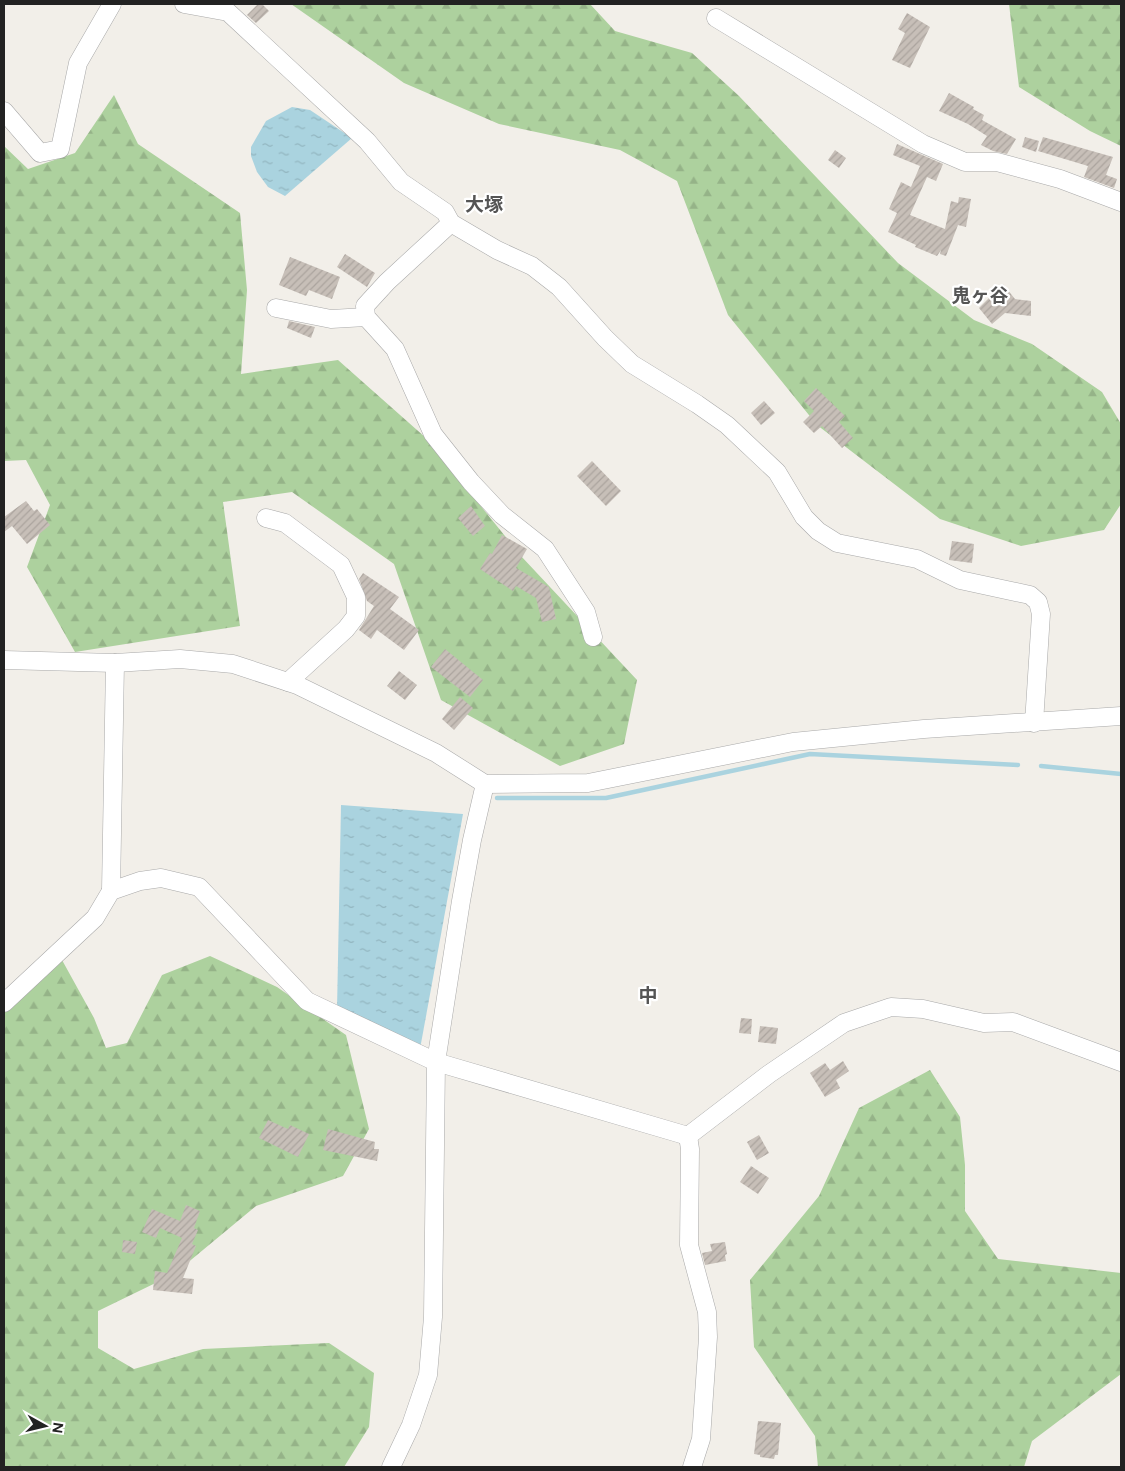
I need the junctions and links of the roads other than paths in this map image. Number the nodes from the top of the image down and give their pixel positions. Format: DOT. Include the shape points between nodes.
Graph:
graph roads {
  1 [pos="112,4"];
  2 [pos="184,4"];
  3 [pos="716,18"];
  4 [pos="4,111"];
  5 [pos="1121,202"];
  6 [pos="451,223"];
  7 [pos="276,308"];
  8 [pos="366,317"];
  9 [pos="266,518"];
  10 [pos="593,637"];
  11 [pos="4,660"];
  12 [pos="115,663"];
  13 [pos="288,682"];
  14 [pos="1121,716"];
  15 [pos="1034,723"];
  16 [pos="485,784"];
  17 [pos="111,891"];
  18 [pos="4,1004"];
  19 [pos="436,1062"];
  20 [pos="1121,1062"];
  21 [pos="688,1136"];
  22 [pos="391,1467"];
  23 [pos="692,1467"];
  1 -- 4 [label="street" via="78,63 60,149 40,153"];
  2 -- 6 [label="street" via="228,12 367,140 401,182 445,212"];
  3 -- 5 [label="street" via="923,144 965,162 997,162 1060,179"];
  6 -- 8 [label="street" via="365,306"];
  6 -- 15 [label="street" via="496,250 532,266 559,287 632,364 727,426 778,472 804,516 818,531 837,543 917,559 960,580 1030,595 1038,602 1041,614"];
  7 -- 8 [label="street" via="332,319"];
  8 -- 10 [label="street" via="396,349 433,434 502,515 545,549 586,612"];
  9 -- 13 [label="street" via="285,523 341,565 356,597 356,616"];
  11 -- 12 [label="street"];
  12 -- 13 [label="street" via="180,659 233,664"];
  12 -- 17 [label="street"];
  13 -- 16 [label="street" via="436,753"];
  14 -- 15 [label="street"];
  15 -- 16 [label="street" via="924,729 793,742 588,782"];
  16 -- 19 [label="street" via="462,892"];
  17 -- 18 [label="street" via="95,918"];
  17 -- 19 [label="street" via="161,878 199,888 307,1001"];
  19 -- 21 [label="street"];
  19 -- 22 [label="street" via="434,1317 428,1375 411,1425"];
  20 -- 21 [label="street" via="1013,1022 984,1023 923,1009 891,1007 844,1023 769,1074"];
  21 -- 23 [label="street" via="689,1245 707,1312 708,1337 701,1440"];
}
